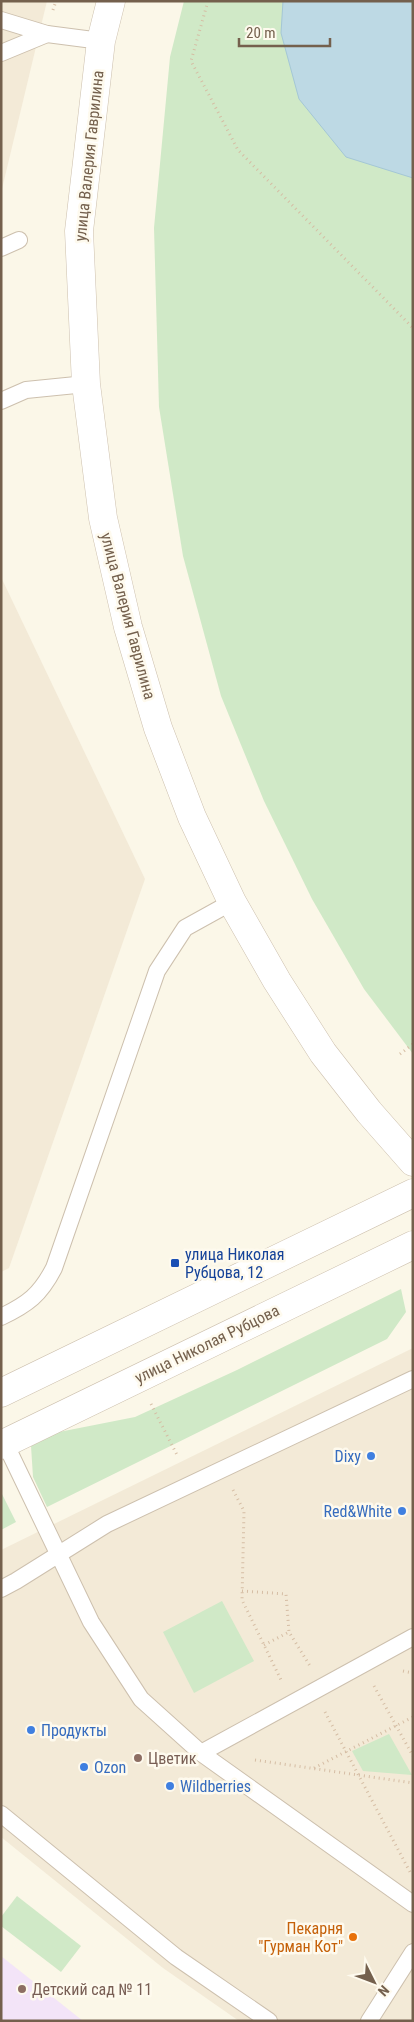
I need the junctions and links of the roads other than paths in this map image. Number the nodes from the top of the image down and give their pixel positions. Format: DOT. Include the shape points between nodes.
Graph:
graph roads {
  1 [pos="111,1"];
  2 [pos="1,20"];
  3 [pos="47,34"];
  4 [pos="101,41"];
  5 [pos="1,53"];
  6 [pos="18,240"];
  7 [pos="1,248"];
  8 [pos="86,384"];
  9 [pos="1,400"];
  10 [pos="232,902"];
  11 [pos="413,1162"];
  12 [pos="413,1193"];
  13 [pos="413,1245"];
  14 [pos="1,1318"];
  15 [pos="1,1374"];
  16 [pos="34,1377"];
  17 [pos="413,1378"];
  18 [pos="1,1393"];
  19 [pos="3,1444"];
  20 [pos="58,1555"];
  21 [pos="1,1589"];
  22 [pos="413,1637"];
  23 [pos="201,1753"];
  24 [pos="1,1814"];
  25 [pos="413,1904"];
  26 [pos="413,1952"];
  27 [pos="269,2021"];
  28 [pos="369,2021"];
  1 -- 4 [label="street, улица Валерия Гаврилина"];
  2 -- 3 [label="lane"];
  3 -- 4 [label="lane"];
  3 -- 5 [label="lane"];
  4 -- 8 [label="street, улица Валерия Гаврилина" via="79,230"];
  6 -- 7 [label="lane"];
  8 -- 9 [label="lane" via="26,390"];
  8 -- 10 [label="street, улица Валерия Гаврилина" via="103,518 128,626 158,728 192,817"];
  10 -- 11 [label="street, улица Валерия Гаврилина" via="277,981 323,1052"];
  10 -- 14 [label="lane" via="185,928 157,972 54,1268 44,1288 20,1308"];
  12 -- 16 [label="street"];
  13 -- 19 [label="street, улица Николая Рубцова"];
  15 -- 16 [label="street"];
  16 -- 18 [label="street"];
  17 -- 20 [label="lane" via="107,1524"];
  19 -- 20 [label="lane"];
  20 -- 21 [label="lane"];
  20 -- 23 [label="lane" via="90,1622 141,1699"];
  22 -- 23 [label="lane"];
  23 -- 25 [label="lane"];
  24 -- 27 [label="lane" via="176,1957"];
  26 -- 28 [label="lane"];
}
